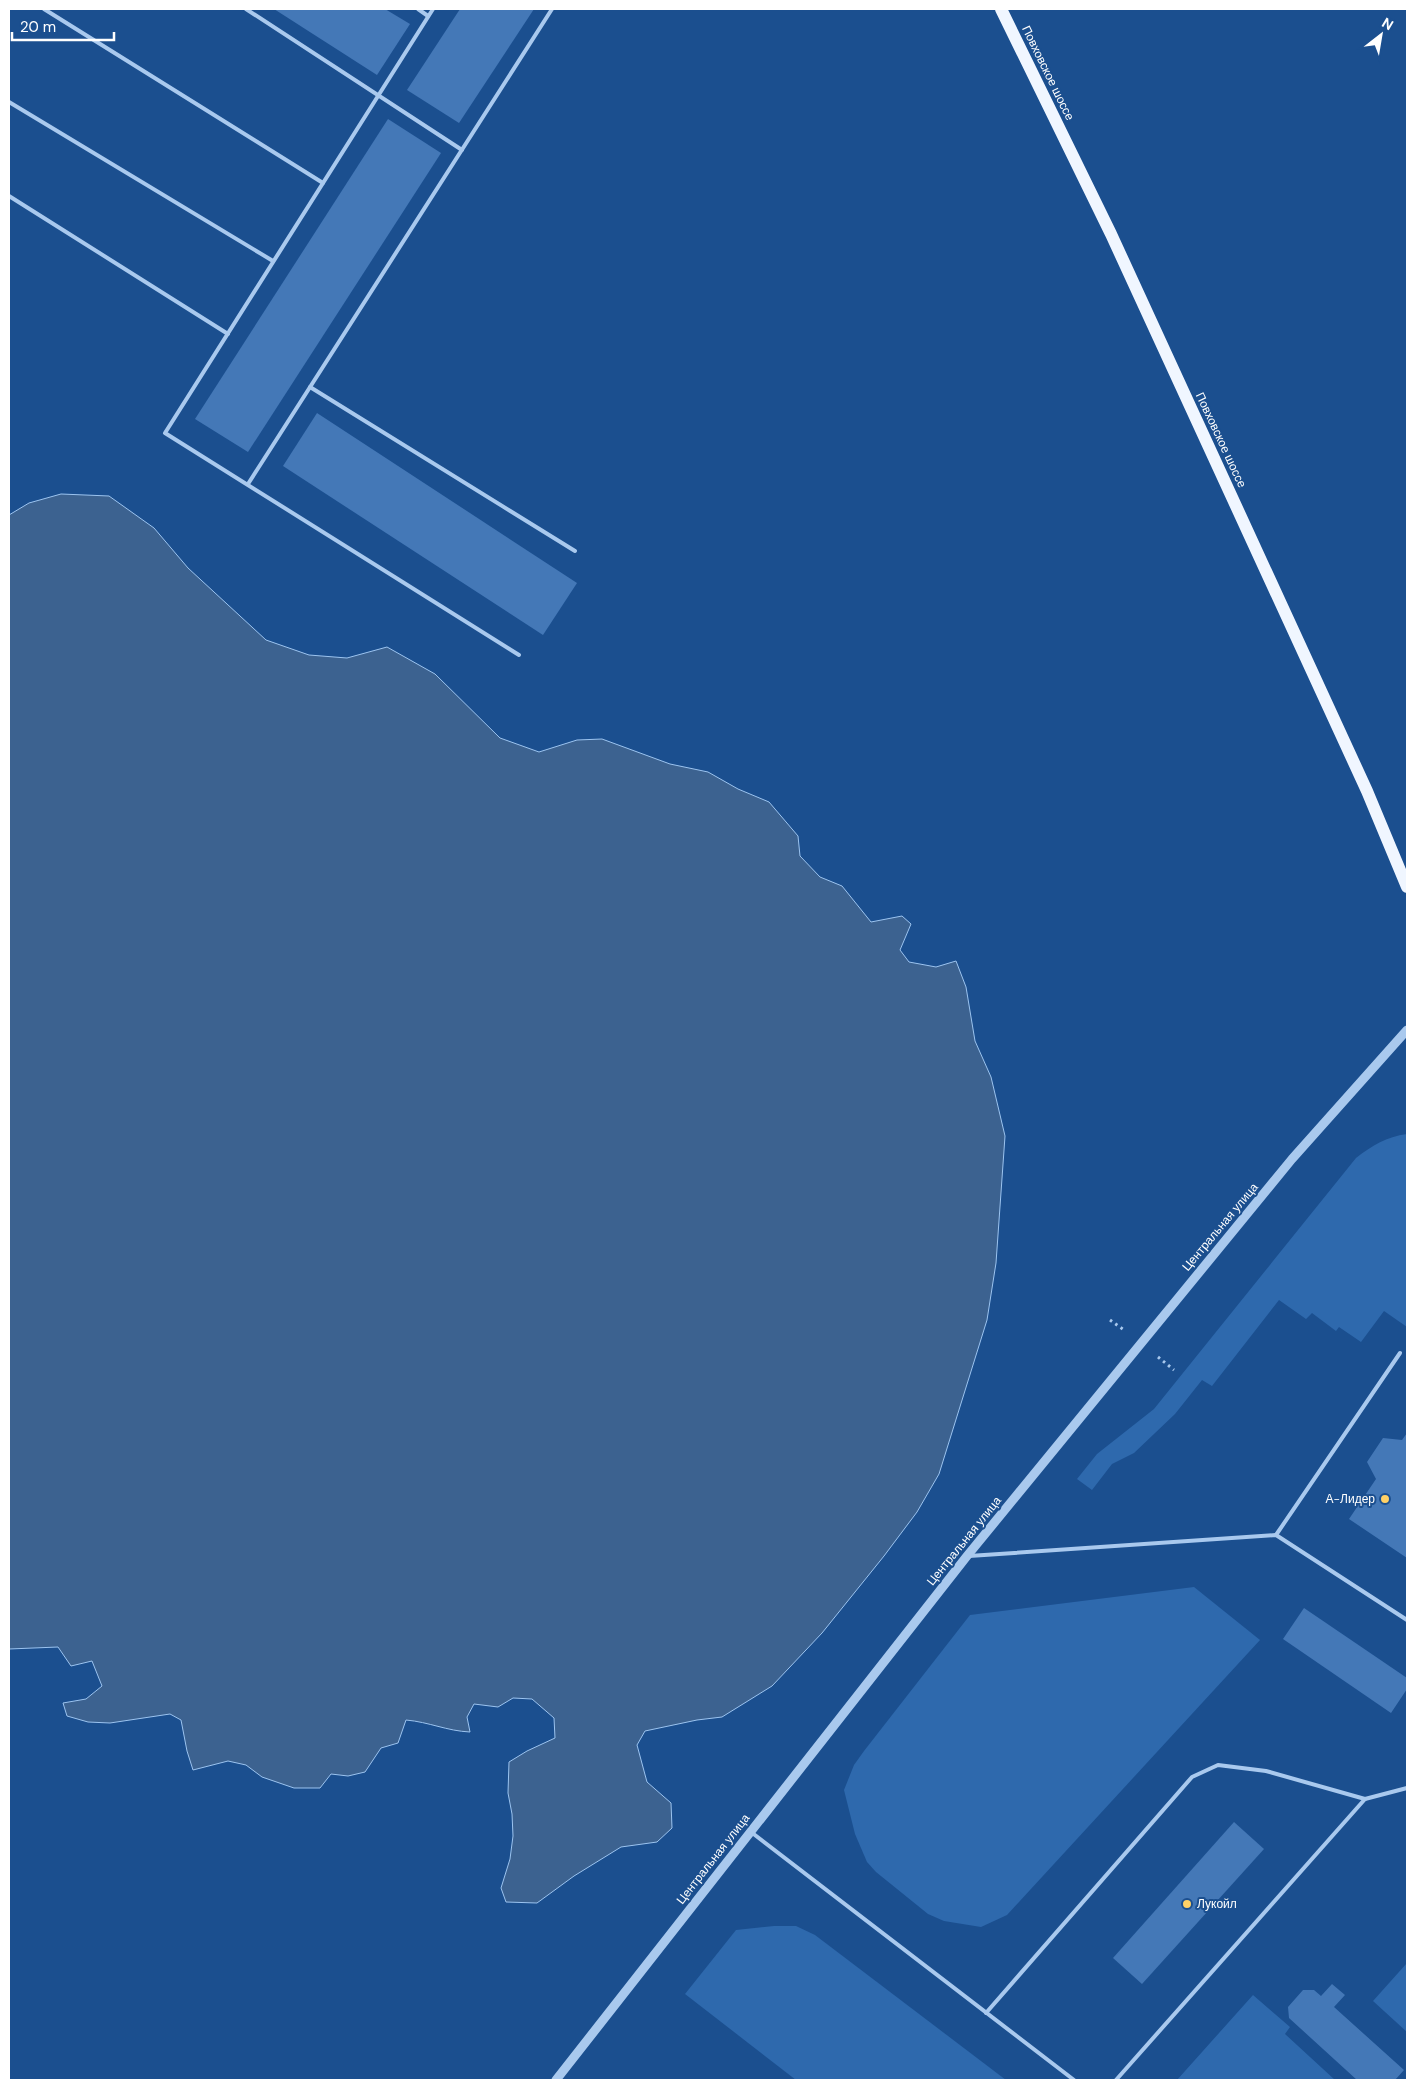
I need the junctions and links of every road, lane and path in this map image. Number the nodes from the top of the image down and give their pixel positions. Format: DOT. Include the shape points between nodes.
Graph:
graph roads {
  1 [pos="44,9"];
  2 [pos="246,9"];
  3 [pos="418,9"];
  4 [pos="433,9"];
  5 [pos="552,9"];
  6 [pos="1001,9"];
  7 [pos="428,16"];
  8 [pos="378,95"];
  9 [pos="9,102"];
  10 [pos="462,150"];
  11 [pos="323,183"];
  12 [pos="9,196"];
  13 [pos="274,261"];
  14 [pos="228,334"];
  15 [pos="310,387"];
  16 [pos="248,484"];
  17 [pos="575,551"];
  18 [pos="519,655"];
  19 [pos="1407,887"];
  20 [pos="1407,1030"];
  21 [pos="1400,1354"];
  22 [pos="1276,1535"];
  23 [pos="967,1556"];
  24 [pos="1407,1620"];
  25 [pos="1407,1788"];
  26 [pos="1365,1799"];
  27 [pos="751,1832"];
  28 [pos="986,2013"];
  29 [pos="556,2080"];
  30 [pos="1074,2080"];
  31 [pos="1116,2080"];
  1 -- 11 [label="lane"];
  2 -- 8 [label="lane"];
  3 -- 7 [label="lane"];
  4 -- 7 [label="lane"];
  5 -- 10 [label="lane"];
  6 -- 19 [label="main road, Повховское шоссе" via="1111,234 1367,791"];
  7 -- 8 [label="lane"];
  8 -- 10 [label="lane"];
  8 -- 11 [label="lane"];
  9 -- 13 [label="lane"];
  10 -- 15 [label="lane"];
  11 -- 13 [label="lane"];
  12 -- 14 [label="lane"];
  13 -- 14 [label="lane"];
  14 -- 16 [label="lane" via="165,433"];
  15 -- 16 [label="lane"];
  15 -- 17 [label="lane"];
  16 -- 18 [label="lane"];
  20 -- 23 [label="street, Центральная улица" via="1292,1159"];
  21 -- 22 [label="lane"];
  22 -- 23 [label="lane"];
  22 -- 24 [label="lane"];
  23 -- 27 [label="street, Центральная улица"];
  25 -- 26 [label="lane"];
  26 -- 28 [label="lane" via="1266,1771 1218,1765 1192,1777"];
  26 -- 31 [label="lane"];
  27 -- 28 [label="lane"];
  27 -- 29 [label="street, Центральная улица"];
  28 -- 30 [label="lane"];
}
